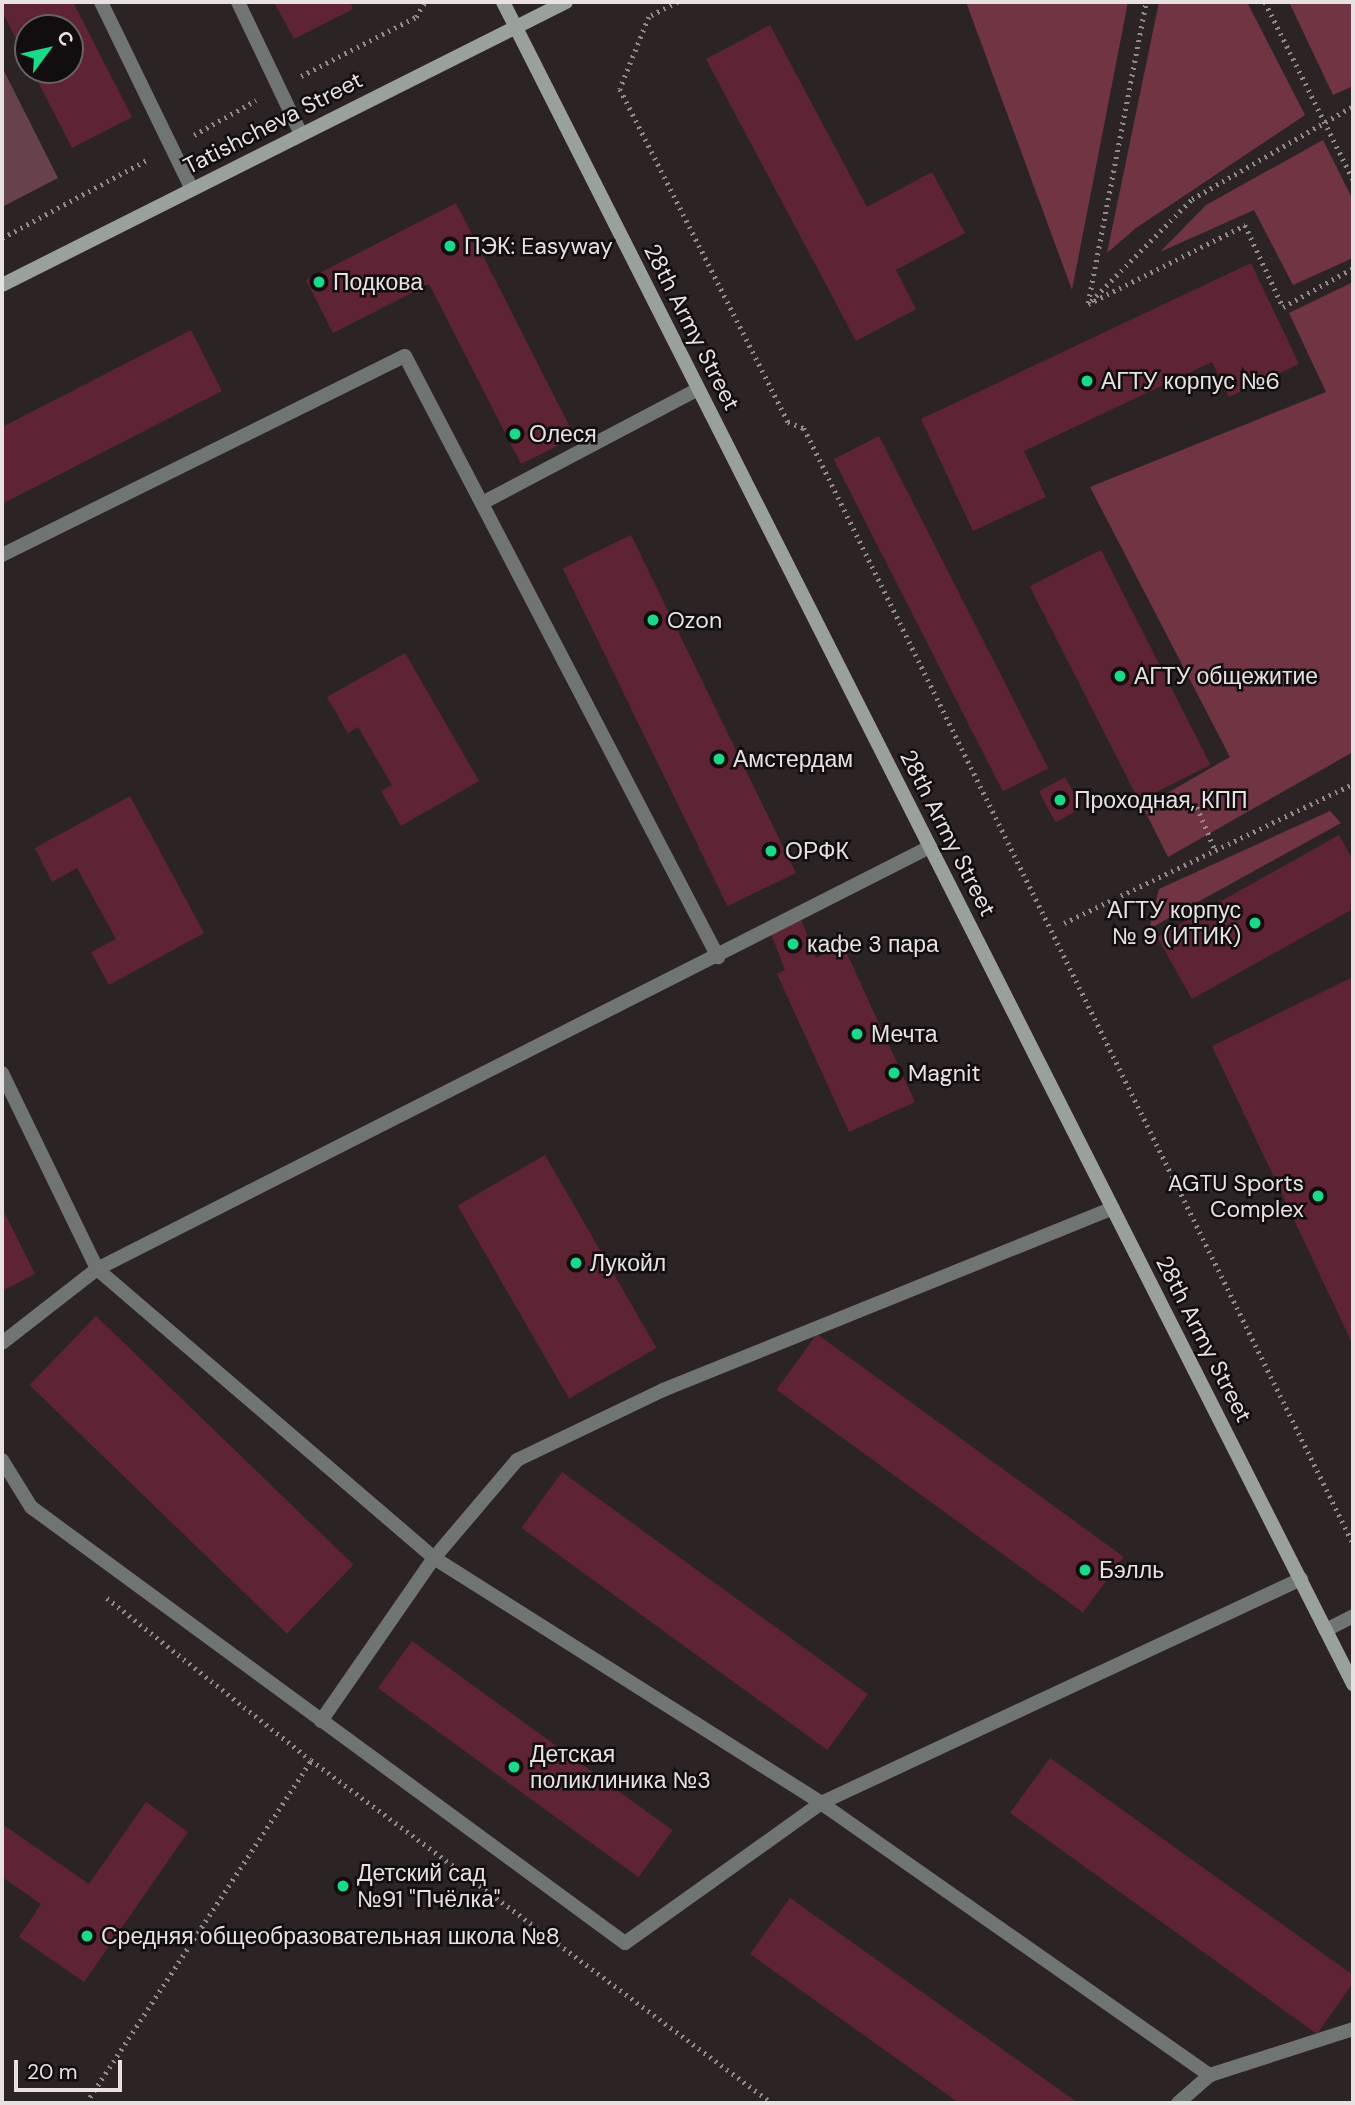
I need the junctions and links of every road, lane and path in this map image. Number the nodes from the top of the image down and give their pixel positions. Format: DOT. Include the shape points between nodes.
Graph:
graph roads {
  1 [pos="101,2"];
  2 [pos="238,2"];
  3 [pos="425,2"];
  4 [pos="503,2"];
  5 [pos="566,2"];
  6 [pos="678,2"];
  7 [pos="1146,2"];
  8 [pos="1265,2"];
  9 [pos="515,26"];
  10 [pos="281,86"];
  11 [pos="1353,106"];
  12 [pos="1323,120"];
  13 [pos="301,134"];
  14 [pos="171,148"];
  15 [pos="1353,179"];
  16 [pos="192,189"];
  17 [pos="2,238"];
  18 [pos="1353,268"];
  19 [pos="2,285"];
  20 [pos="1088,304"];
  21 [pos="698,389"];
  22 [pos="484,502"];
  23 [pos="2,555"];
  24 [pos="1353,784"];
  25 [pos="1197,807"];
  26 [pos="930,847"];
  27 [pos="1216,852"];
  28 [pos="1064,922"];
  29 [pos="718,957"];
  30 [pos="2,1073"];
  31 [pos="1113,1208"];
  32 [pos="97,1269"];
  33 [pos="2,1343"];
  34 [pos="2,1460"];
  35 [pos="1353,1543"];
  36 [pos="434,1558"];
  37 [pos="1301,1579"];
  38 [pos="100,1593"];
  39 [pos="1353,1616"];
  40 [pos="1326,1630"];
  41 [pos="1353,1684"];
  42 [pos="321,1721"];
  43 [pos="311,1760"];
  44 [pos="821,1803"];
  45 [pos="1353,2029"];
  46 [pos="1210,2075"];
  47 [pos="86,2103"];
  48 [pos="772,2103"];
  49 [pos="1178,2103"];
  1 -- 14 [label="lane"];
  2 -- 10 [label="lane"];
  3 -- 10 [label="path" via="416,17"];
  4 -- 9 [label="main road, 28th Army Street"];
  5 -- 9 [label="main road, Tatishcheva Street"];
  6 -- 35 [label="path" via="649,17 620,89 788,422 804,428 811,440"];
  7 -- 20 [label="path"];
  8 -- 12 [label="path"];
  9 -- 13 [label="main road, Tatishcheva Street"];
  9 -- 21 [label="main road, 28th Army Street"];
  10 -- 13 [label="lane"];
  10 -- 14 [label="path"];
  11 -- 12 [label="path"];
  12 -- 15 [label="path"];
  12 -- 20 [label="path" via="1192,199"];
  13 -- 16 [label="main road, Tatishcheva Street"];
  14 -- 16 [label="lane"];
  14 -- 17 [label="path"];
  16 -- 19 [label="main road, Tatishcheva Street"];
  18 -- 20 [label="path" via="1283,307 1245,225"];
  21 -- 22 [label="lane"];
  21 -- 26 [label="main road, 28th Army Street"];
  22 -- 23 [label="lane" via="405,356"];
  22 -- 29 [label="lane"];
  24 -- 27 [label="path"];
  25 -- 27 [label="path"];
  26 -- 29 [label="lane"];
  26 -- 31 [label="main road, 28th Army Street"];
  27 -- 28 [label="path"];
  29 -- 32 [label="lane"];
  30 -- 32 [label="lane"];
  31 -- 36 [label="lane" via="663,1390 517,1460"];
  31 -- 37 [label="main road, 28th Army Street"];
  32 -- 33 [label="lane"];
  32 -- 36 [label="lane"];
  34 -- 42 [label="lane" via="32,1507"];
  36 -- 42 [label="lane"];
  36 -- 44 [label="lane"];
  37 -- 40 [label="main road, 28th Army Street"];
  37 -- 44 [label="lane"];
  38 -- 43 [label="path"];
  39 -- 40 [label="lane"];
  40 -- 41 [label="main road, 28th Army Street"];
  42 -- 44 [label="lane" via="625,1943"];
  43 -- 47 [label="path"];
  43 -- 48 [label="path"];
  44 -- 46 [label="lane"];
  45 -- 46 [label="lane"];
  46 -- 49 [label="lane"];
}
